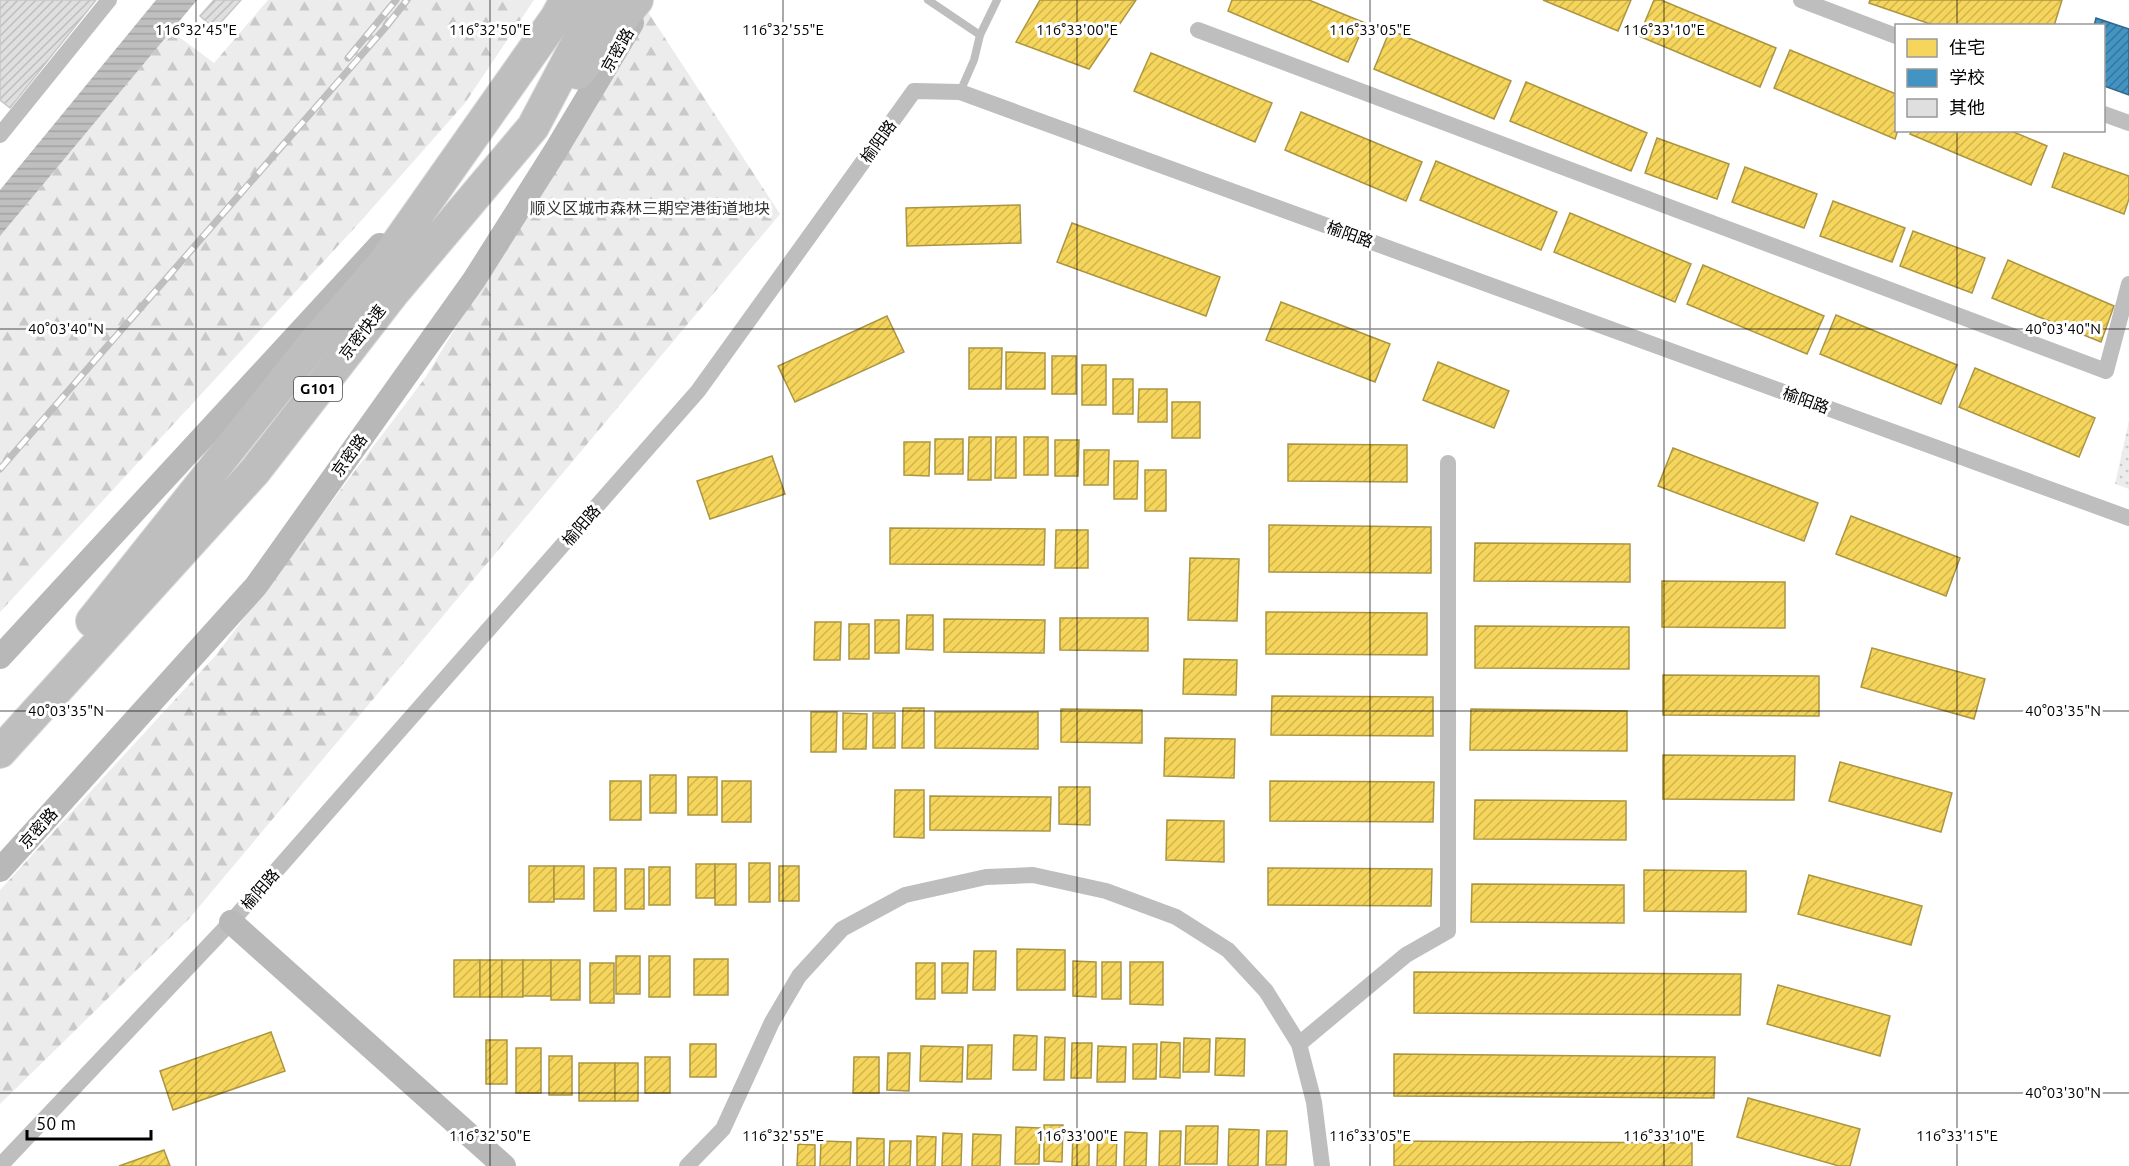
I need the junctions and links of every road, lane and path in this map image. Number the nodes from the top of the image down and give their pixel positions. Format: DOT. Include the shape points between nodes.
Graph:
graph roads {
  1 [pos="109,0"];
  2 [pos="551,0"];
  3 [pos="566,0"];
  4 [pos="600,0"];
  5 [pos="637,0"];
  6 [pos="645,0"];
  7 [pos="928,0"];
  8 [pos="998,0"];
  9 [pos="1801,0"];
  10 [pos="534,29"];
  11 [pos="1198,30"];
  12 [pos="980,35"];
  13 [pos="1895,36"];
  14 [pos="527,59"];
  15 [pos="960,92"];
  16 [pos="2105,115"];
  17 [pos="2129,123"];
  18 [pos="533,127"];
  19 [pos="0,135"];
  20 [pos="2129,284"];
  21 [pos="1448,463"];
  22 [pos="2129,518"];
  23 [pos="0,657"];
  24 [pos="0,732"];
  25 [pos="0,752"];
  26 [pos="0,870"];
  27 [pos="231,922"];
  28 [pos="1299,1044"];
  29 [pos="0,1166"];
  30 [pos="504,1166"];
  31 [pos="687,1166"];
  32 [pos="1322,1166"];
  1 -- 19 [label="street"];
  2 -- 10 [label="main road"];
  3 -- 14 [label="highway, 京密快速 / G101"];
  4 -- 18 [label="highway, 京密快速 / G101"];
  5 -- 18 [label="highway"];
  6 -- 26 [label="main road, 京密路" via="474,280 256,586"];
  7 -- 12 [label="lane"];
  8 -- 12 [label="lane"];
  9 -- 13 [label="street"];
  10 -- 14 [label="highway"];
  10 -- 23 [label="main road" via="390,234"];
  11 -- 20 [label="street" via="2106,371"];
  12 -- 15 [label="lane"];
  14 -- 24 [label="highway, 京密快速 / G101" via="382,265 314,343"];
  15 -- 22 [label="street, 榆阳路"];
  15 -- 27 [label="street, 榆阳路" via="914,91 698,391"];
  16 -- 17 [label="street"];
  18 -- 25 [label="highway, 京密快速 / G101" via="393,292 255,471"];
  21 -- 28 [label="street" via="1448,931 1406,955"];
  27 -- 29 [label="street, 榆阳路"];
  27 -- 30 [label="main road"];
  28 -- 31 [label="street" via="1266,991 1228,950 1176,917 1106,891 1033,875 986,877 905,895 842,929 799,976 772,1022 723,1130"];
  28 -- 32 [label="street" via="1314,1102"];
}
